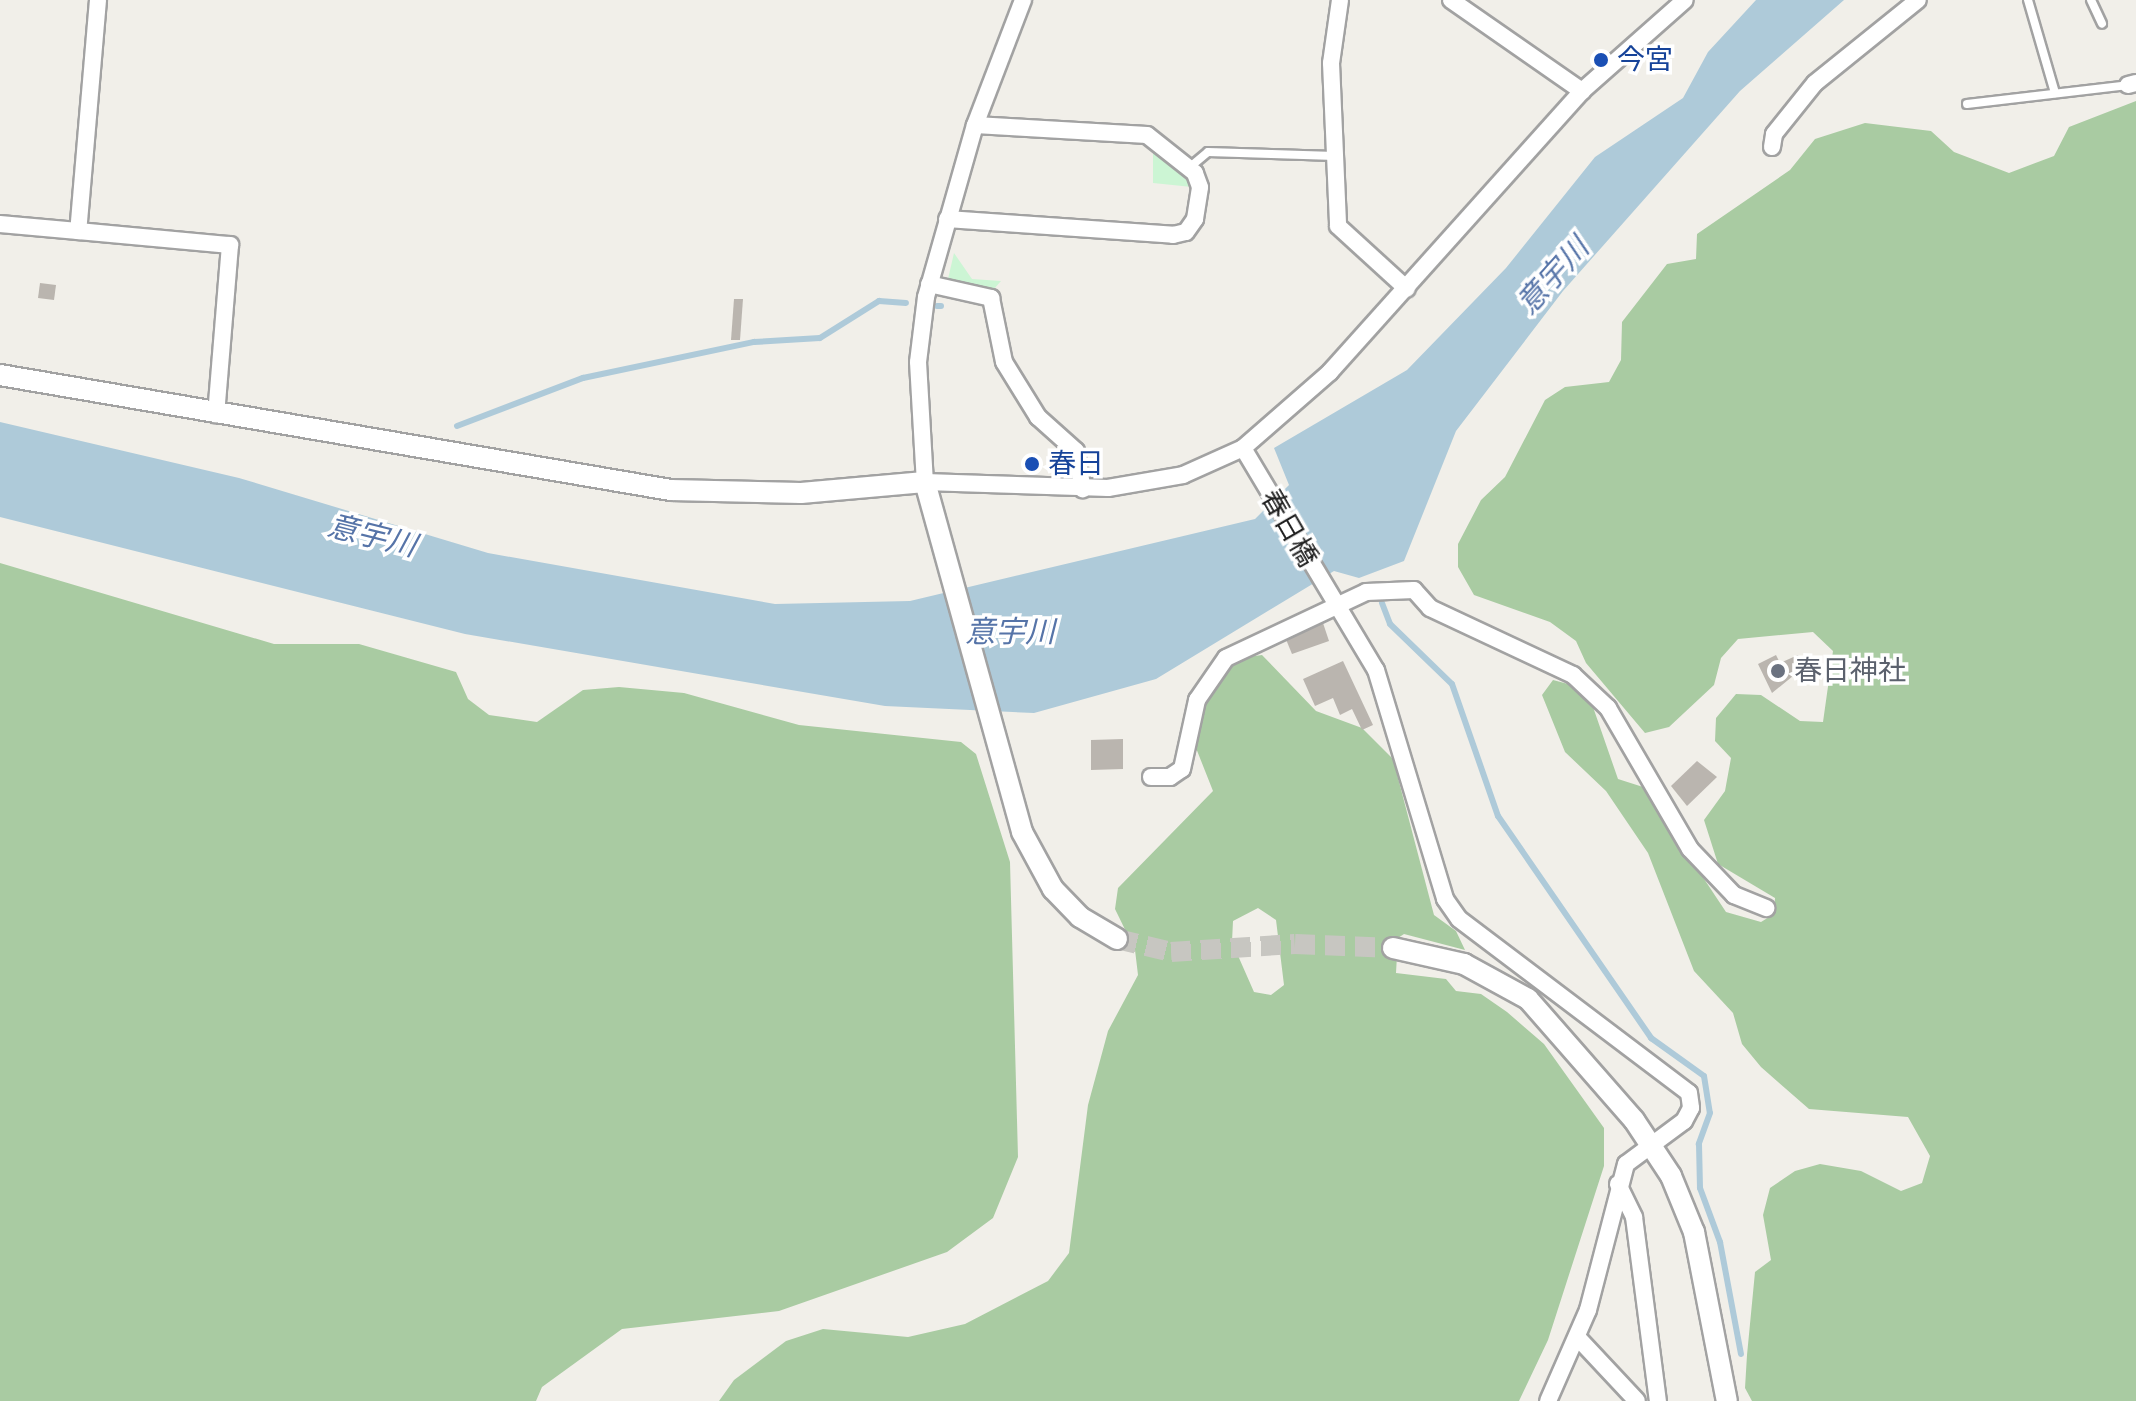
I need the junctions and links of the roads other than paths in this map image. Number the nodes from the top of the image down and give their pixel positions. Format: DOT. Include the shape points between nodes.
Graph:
graph roads {
  1 [pos="98,0"];
  2 [pos="1023,0"];
  3 [pos="1340,0"];
  4 [pos="1451,0"];
  5 [pos="1685,0"];
  6 [pos="1918,0"];
  7 [pos="2028,0"];
  8 [pos="2091,0"];
  9 [pos="2102,24"];
  10 [pos="2132,84"];
  11 [pos="1582,91"];
  12 [pos="2055,93"];
  13 [pos="1967,104"];
  14 [pos="975,125"];
  15 [pos="1772,147"];
  16 [pos="1336,157"];
  17 [pos="1190,167"];
  18 [pos="947,219"];
  19 [pos="0,224"];
  20 [pos="78,231"];
  21 [pos="929,284"];
  22 [pos="1407,289"];
  23 [pos="0,375"];
  24 [pos="216,414"];
  25 [pos="1246,454"];
  26 [pos="927,489"];
  27 [pos="1083,489"];
  28 [pos="1331,600"];
  29 [pos="1151,777"];
  30 [pos="1766,908"];
  31 [pos="1117,939"];
  32 [pos="1393,948"];
  33 [pos="1651,1145"];
  34 [pos="1618,1184"];
  35 [pos="1578,1338"];
  36 [pos="1652,1399"];
  37 [pos="1548,1401"];
  38 [pos="1637,1401"];
  39 [pos="1727,1401"];
  1 -- 20 [label="street"];
  2 -- 14 [label="street"];
  3 -- 16 [label="street" via="1331,63"];
  4 -- 11 [label="street"];
  5 -- 11 [label="street"];
  6 -- 15 [label="street" via="1815,83 1774,134"];
  7 -- 12 [label="lane"];
  8 -- 9 [label="lane"];
  10 -- 12 [label="lane"];
  11 -- 22 [label="street"];
  12 -- 13 [label="lane"];
  14 -- 17 [label="street" via="1147,135"];
  14 -- 18 [label="street"];
  16 -- 17 [label="lane" via="1208,152"];
  16 -- 22 [label="street" via="1338,226"];
  17 -- 18 [label="street" via="1200,187 1195,219 1180,234"];
  18 -- 21 [label="street"];
  19 -- 20 [label="street"];
  20 -- 24 [label="street" via="230,245"];
  21 -- 26 [label="street" via="918,362"];
  21 -- 27 [label="street" via="991,298 1004,362 1038,417 1076,451"];
  22 -- 25 [label="street"];
  23 -- 24 [label="street"];
  24 -- 26 [label="street" via="671,490"];
  25 -- 27 [label="street" via="1183,475"];
  25 -- 28 [label="street, 春日橋"];
  26 -- 27 [label="street"];
  26 -- 31 [label="street" via="1022,832 1044,876 1080,917"];
  28 -- 29 [label="street" via="1226,658 1197,700 1182,769 1170,777"];
  28 -- 30 [label="street" via="1414,590 1430,608 1573,675 1608,708 1690,849 1734,895"];
  28 -- 33 [label="street, 春日橋" via="1376,670 1445,899 1459,919 1689,1093 1691,1108 1684,1121"];
  32 -- 33 [label="street" via="1464,964 1528,999 1584,1057"];
  33 -- 34 [label="street" via="1626,1164"];
  33 -- 39 [label="street" via="1694,1232"];
  34 -- 35 [label="street"];
  34 -- 36 [label="street" via="1634,1217"];
  35 -- 37 [label="street"];
  35 -- 38 [label="street"];
}
